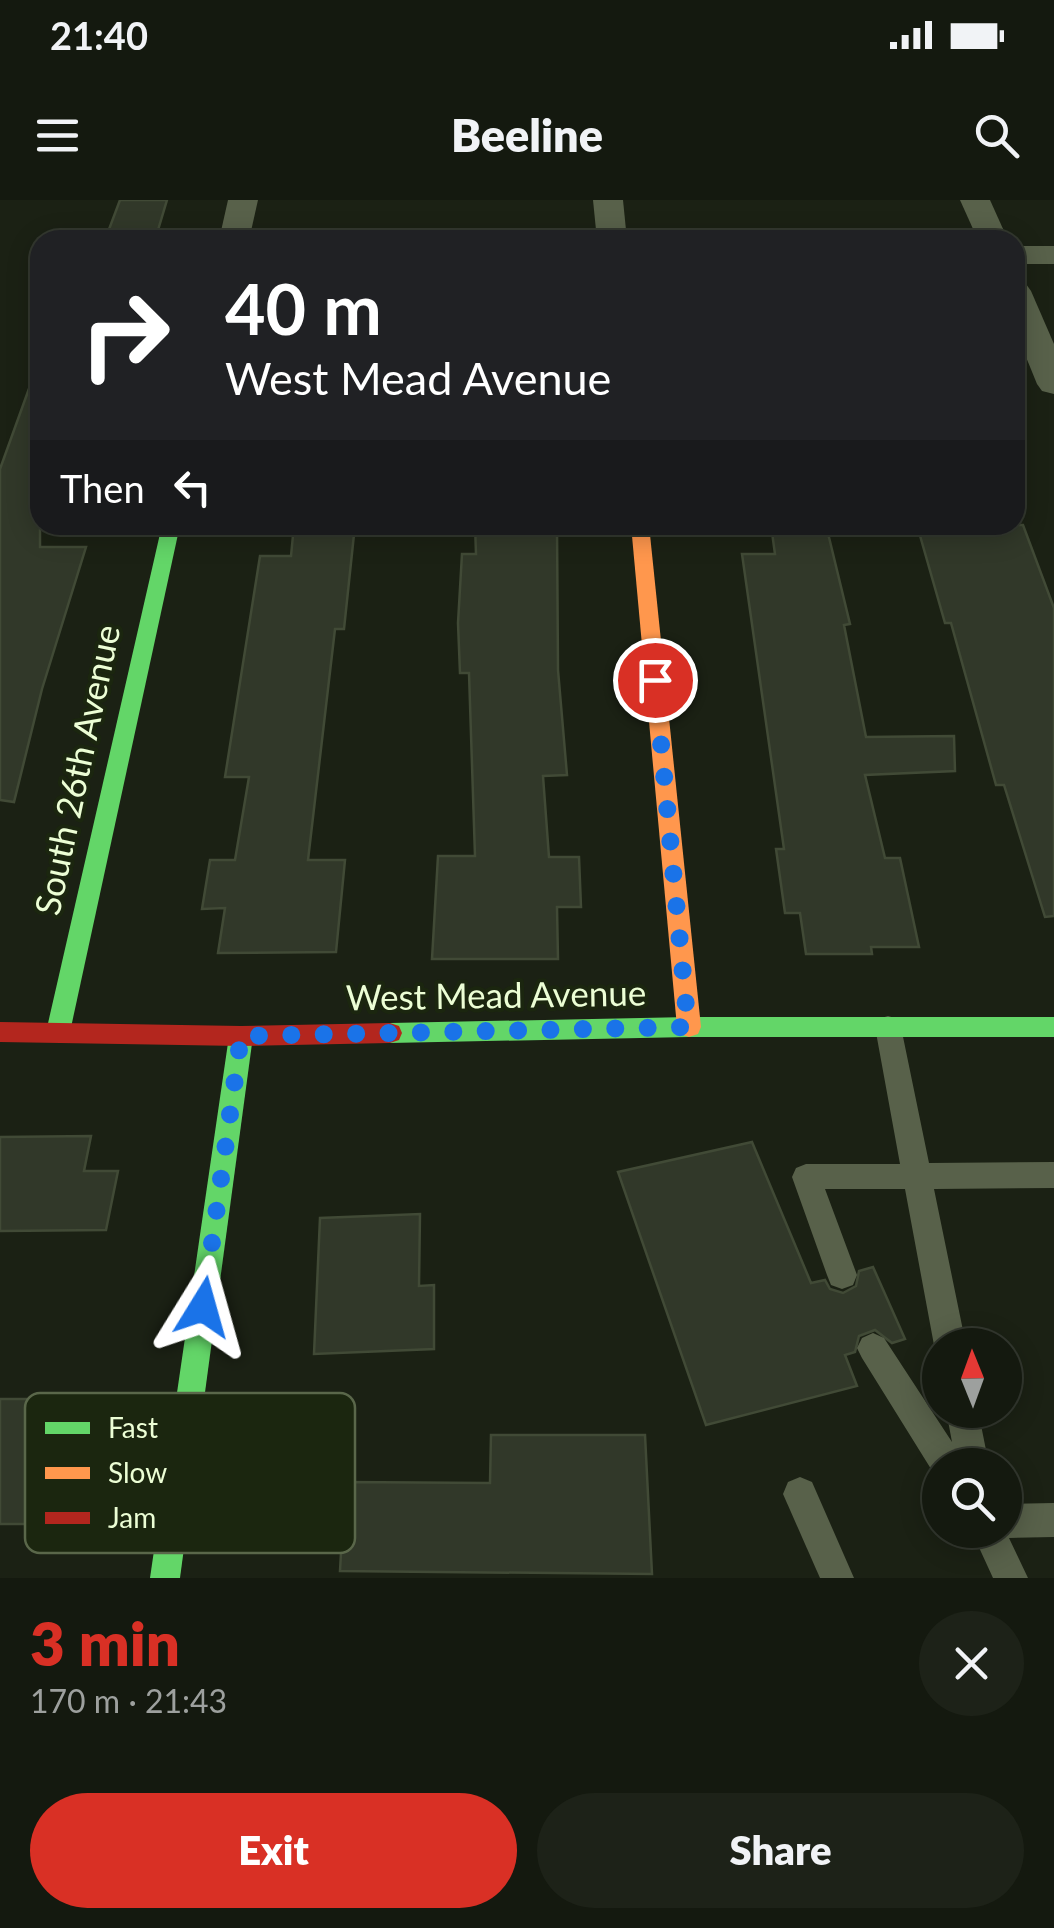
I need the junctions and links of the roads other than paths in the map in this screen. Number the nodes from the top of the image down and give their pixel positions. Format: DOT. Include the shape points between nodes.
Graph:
graph roads {
  1 [pos="243,200"];
  2 [pos="608,200"];
  3 [pos="975,200"];
  4 [pos="236,230"];
  5 [pos="611,230"];
  6 [pos="988,230"];
  7 [pos="1054,254"];
  8 [pos="1025,255"];
  9 [pos="1025,316"];
  10 [pos="1054,384"];
  11 [pos="169,535"];
  12 [pos="641,535"];
  13 [pos="688,1027"];
  14 [pos="888,1027"];
  15 [pos="1054,1027"];
  16 [pos="0,1032"];
  17 [pos="58,1032"];
  18 [pos="241,1036"];
  19 [pos="1054,1174"];
  20 [pos="917,1176"];
  21 [pos="842,1275"];
  22 [pos="947,1328"];
  23 [pos="873,1348"];
  24 [pos="191,1393"];
  25 [pos="937,1448"];
  26 [pos="800,1494"];
  27 [pos="1054,1520"];
  28 [pos="1022,1521"];
  29 [pos="997,1548"];
  30 [pos="169,1553"];
  31 [pos="165,1578"];
  32 [pos="837,1578"];
  33 [pos="1011,1578"];
  1 -- 4 [label="street"];
  2 -- 5 [label="street"];
  3 -- 6 [label="street"];
  7 -- 8 [label="street"];
  9 -- 10 [label="street"];
  11 -- 17 [label="street, South 26th Avenue"];
  12 -- 13 [label="street"];
  13 -- 14 [label="street, West Mead Avenue"];
  13 -- 18 [label="street, West Mead Avenue"];
  14 -- 15 [label="street, West Mead Avenue"];
  14 -- 20 [label="lane"];
  16 -- 17 [label="street, West Mead Avenue"];
  17 -- 18 [label="street, West Mead Avenue"];
  18 -- 24 [label="street"];
  19 -- 20 [label="lane"];
  20 -- 21 [label="lane" via="806,1177"];
  20 -- 22 [label="lane"];
  23 -- 25 [label="lane"];
  26 -- 32 [label="lane"];
  27 -- 28 [label="lane"];
  29 -- 33 [label="lane"];
  30 -- 31 [label="street"];
}
